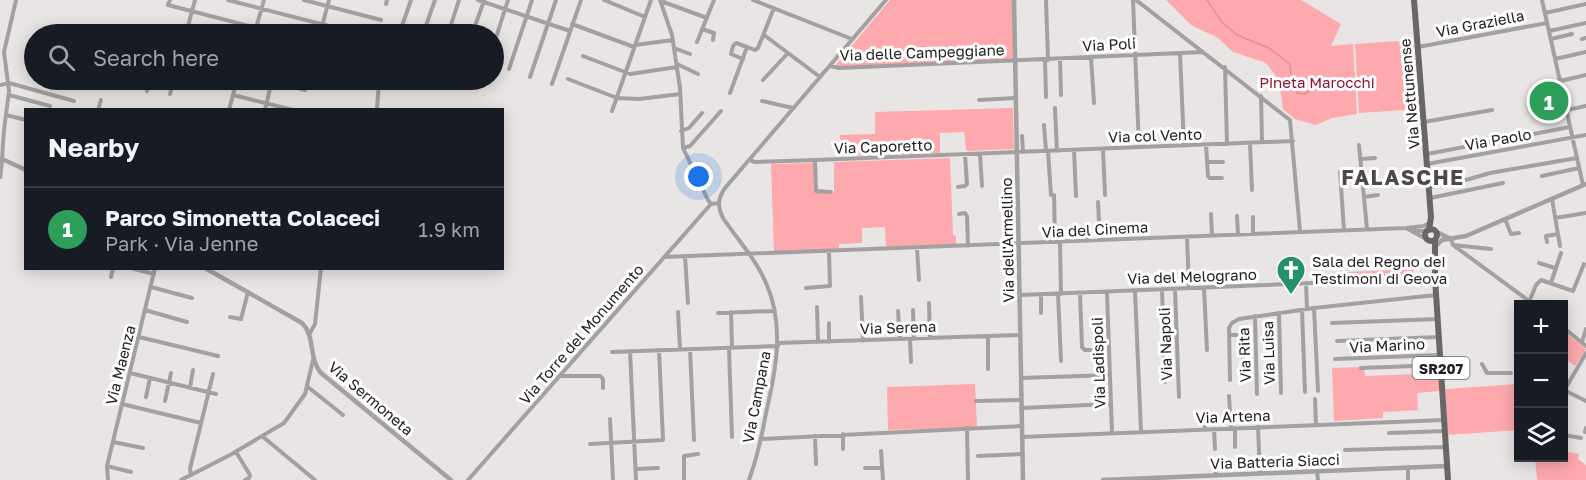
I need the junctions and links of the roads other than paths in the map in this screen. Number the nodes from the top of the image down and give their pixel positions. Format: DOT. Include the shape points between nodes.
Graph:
graph roads {
  1 [pos="16,0"];
  2 [pos="195,0"];
  3 [pos="228,0"];
  4 [pos="264,0"];
  5 [pos="304,0"];
  6 [pos="329,0"];
  7 [pos="411,0"];
  8 [pos="435,0"];
  9 [pos="459,0"];
  10 [pos="508,0"];
  11 [pos="532,0"];
  12 [pos="556,0"];
  13 [pos="581,0"];
  14 [pos="604,0"];
  15 [pos="651,0"];
  16 [pos="714,0"];
  17 [pos="753,0"];
  18 [pos="886,0"];
  19 [pos="1014,0"];
  20 [pos="1046,0"];
  21 [pos="1135,0"];
  22 [pos="1414,0"];
  23 [pos="1542,0"];
  24 [pos="482,1"];
  25 [pos="660,1"];
  26 [pos="169,2"];
  27 [pos="1586,4"];
  28 [pos="327,6"];
  29 [pos="774,8"];
  30 [pos="261,9"];
  31 [pos="505,9"];
  32 [pos="192,11"];
  33 [pos="1545,13"];
  34 [pos="526,17"];
  35 [pos="645,17"];
  36 [pos="707,18"];
  37 [pos="381,20"];
  38 [pos="1547,23"];
  39 [pos="1586,23"];
  40 [pos="189,24"];
  41 [pos="240,24"];
  42 [pos="257,24"];
  43 [pos="318,24"];
  44 [pos="322,24"];
  45 [pos="403,24"];
  46 [pos="427,24"];
  47 [pos="451,24"];
  48 [pos="475,24"];
  49 [pos="500,24"];
  50 [pos="548,24"];
  51 [pos="572,24"];
  52 [pos="702,29"];
  53 [pos="570,31"];
  54 [pos="1549,31"];
  55 [pos="1572,34"];
  56 [pos="764,35"];
  57 [pos="852,39"];
  58 [pos="1551,39"];
  59 [pos="673,40"];
  60 [pos="712,40"];
  61 [pos="697,42"];
  62 [pos="634,46"];
  63 [pos="747,47"];
  64 [pos="1417,47"];
  65 [pos="674,48"];
  66 [pos="1203,52"];
  67 [pos="1586,52"];
  68 [pos="788,53"];
  69 [pos="1180,53"];
  70 [pos="690,54"];
  71 [pos="1136,55"];
  72 [pos="583,56"];
  73 [pos="1091,57"];
  74 [pos="743,59"];
  75 [pos="1060,59"];
  76 [pos="1555,59"];
  77 [pos="1047,60"];
  78 [pos="1016,61"];
  79 [pos="0,65"];
  80 [pos="6,66"];
  81 [pos="677,66"];
  82 [pos="830,66"];
  83 [pos="1225,68"];
  84 [pos="509,69"];
  85 [pos="625,72"];
  86 [pos="698,74"];
  87 [pos="1586,75"];
  88 [pos="820,77"];
  89 [pos="530,78"];
  90 [pos="568,79"];
  91 [pos="763,80"];
  92 [pos="1560,81"];
  93 [pos="9,83"];
  94 [pos="552,84"];
  95 [pos="0,85"];
  96 [pos="24,87"];
  97 [pos="34,90"];
  98 [pos="171,90"];
  99 [pos="234,90"];
  100 [pos="270,90"];
  101 [pos="378,90"];
  102 [pos="680,93"];
  103 [pos="730,93"];
  104 [pos="170,94"];
  105 [pos="233,94"];
  106 [pos="9,95"];
  107 [pos="1061,95"];
  108 [pos="1261,95"];
  109 [pos="1046,97"];
  110 [pos="617,98"];
  111 [pos="101,100"];
  112 [pos="1016,100"];
  113 [pos="74,101"];
  114 [pos="980,101"];
  115 [pos="762,102"];
  116 [pos="267,103"];
  117 [pos="1094,103"];
  118 [pos="50,106"];
  119 [pos="1586,106"];
  120 [pos="99,108"];
  121 [pos="230,108"];
  122 [pos="266,108"];
  123 [pos="286,108"];
  124 [pos="377,108"];
  125 [pos="793,108"];
  126 [pos="1055,108"];
  127 [pos="1491,110"];
  128 [pos="1567,110"];
  129 [pos="612,111"];
  130 [pos="721,111"];
  131 [pos="702,113"];
  132 [pos="6,115"];
  133 [pos="24,120"];
  134 [pos="1423,122"];
  135 [pos="1044,125"];
  136 [pos="1570,127"];
  137 [pos="681,131"];
  138 [pos="2,134"];
  139 [pos="1022,136"];
  140 [pos="1586,136"];
  141 [pos="1573,139"];
  142 [pos="1293,141"];
  143 [pos="1262,142"];
  144 [pos="1250,143"];
  145 [pos="1227,144"];
  146 [pos="1206,145"];
  147 [pos="1359,145"];
  148 [pos="1184,146"];
  149 [pos="1139,147"];
  150 [pos="683,148"];
  151 [pos="1103,149"];
  152 [pos="1,150"];
  153 [pos="1074,150"];
  154 [pos="1047,151"];
  155 [pos="1057,151"];
  156 [pos="1020,152"];
  157 [pos="980,154"];
  158 [pos="1426,154"];
  159 [pos="965,155"];
  160 [pos="1375,158"];
  161 [pos="1577,158"];
  162 [pos="2,159"];
  163 [pos="1360,159"];
  164 [pos="749,160"];
  165 [pos="814,160"];
  166 [pos="1207,162"];
  167 [pos="1223,162"];
  168 [pos="1426,164"];
  169 [pos="1579,168"];
  170 [pos="24,170"];
  171 [pos="1340,172"];
  172 [pos="1542,176"];
  173 [pos="0,177"];
  174 [pos="1377,177"];
  175 [pos="1222,178"];
  176 [pos="1362,178"];
  177 [pos="1503,183"];
  178 [pos="1584,185"];
  179 [pos="982,186"];
  180 [pos="958,187"];
  181 [pos="1428,188"];
  182 [pos="1252,190"];
  183 [pos="831,192"];
  184 [pos="1105,195"];
  185 [pos="1378,195"];
  186 [pos="1076,196"];
  187 [pos="1364,196"];
  188 [pos="1429,198"];
  189 [pos="1552,199"];
  190 [pos="1098,202"];
  191 [pos="718,203"];
  192 [pos="711,204"];
  193 [pos="1586,213"];
  194 [pos="959,214"];
  195 [pos="1211,214"];
  196 [pos="1237,216"];
  197 [pos="1253,217"];
  198 [pos="1555,218"];
  199 [pos="1505,219"];
  200 [pos="1087,228"];
  201 [pos="1406,228"];
  202 [pos="1366,229"];
  203 [pos="1344,230"];
  204 [pos="1432,230"];
  205 [pos="1300,231"];
  206 [pos="1519,233"];
  207 [pos="1238,234"];
  208 [pos="1253,234"];
  209 [pos="1558,234"];
  210 [pos="1212,235"];
  211 [pos="1187,237"];
  212 [pos="1427,239"];
  213 [pos="1451,239"];
  214 [pos="1088,241"];
  215 [pos="1100,241"];
  216 [pos="1547,242"];
  217 [pos="1057,243"];
  218 [pos="1019,244"];
  219 [pos="1453,245"];
  220 [pos="968,246"];
  221 [pos="1560,246"];
  222 [pos="917,248"];
  223 [pos="1491,249"];
  224 [pos="829,252"];
  225 [pos="1561,253"];
  226 [pos="1434,254"];
  227 [pos="748,255"];
  228 [pos="685,256"];
  229 [pos="664,257"];
  230 [pos="1539,263"];
  231 [pos="1584,264"];
  232 [pos="1555,268"];
  233 [pos="112,270"];
  234 [pos="208,270"];
  235 [pos="321,270"];
  236 [pos="155,271"];
  237 [pos="111,276"];
  238 [pos="1435,278"];
  239 [pos="919,280"];
  240 [pos="1306,283"];
  241 [pos="1551,283"];
  242 [pos="151,286"];
  243 [pos="806,288"];
  244 [pos="1189,288"];
  245 [pos="1204,288"];
  246 [pos="1162,289"];
  247 [pos="1175,289"];
  248 [pos="1136,291"];
  249 [pos="248,292"];
  250 [pos="1107,292"];
  251 [pos="1080,293"];
  252 [pos="1060,294"];
  253 [pos="1041,295"];
  254 [pos="1436,295"];
  255 [pos="1020,296"];
  256 [pos="1522,296"];
  257 [pos="861,297"];
  258 [pos="192,298"];
  259 [pos="1522,300"];
  260 [pos="1527,300"];
  261 [pos="1532,300"];
  262 [pos="688,303"];
  263 [pos="929,303"];
  264 [pos="817,307"];
  265 [pos="1314,308"];
  266 [pos="1304,309"];
  267 [pos="145,310"];
  268 [pos="913,310"];
  269 [pos="774,311"];
  270 [pos="898,311"];
  271 [pos="678,312"];
  272 [pos="731,312"];
  273 [pos="718,313"];
  274 [pos="1041,313"];
  275 [pos="1279,313"];
  276 [pos="1255,316"];
  277 [pos="230,317"];
  278 [pos="1438,319"];
  279 [pos="187,322"];
  280 [pos="829,323"];
  281 [pos="1332,323"];
  282 [pos="1586,329"];
  283 [pos="1568,332"];
  284 [pos="310,333"];
  285 [pos="1020,335"];
  286 [pos="1229,335"];
  287 [pos="988,336"];
  288 [pos="139,337"];
  289 [pos="1439,337"];
  290 [pos="930,338"];
  291 [pos="900,339"];
  292 [pos="912,339"];
  293 [pos="863,341"];
  294 [pos="1336,341"];
  295 [pos="818,342"];
  296 [pos="829,342"];
  297 [pos="1584,344"];
  298 [pos="778,345"];
  299 [pos="731,348"];
  300 [pos="680,349"];
  301 [pos="690,349"];
  302 [pos="659,350"];
  303 [pos="1098,350"];
  304 [pos="1207,350"];
  305 [pos="630,351"];
  306 [pos="612,352"];
  307 [pos="1586,353"];
  308 [pos="1440,355"];
  309 [pos="218,357"];
  310 [pos="1335,359"];
  311 [pos="314,360"];
  312 [pos="1061,361"];
  313 [pos="911,362"];
  314 [pos="1482,364"];
  315 [pos="1441,365"];
  316 [pos="988,369"];
  317 [pos="1361,369"];
  318 [pos="193,370"];
  319 [pos="171,373"];
  320 [pos="1511,373"];
  321 [pos="130,374"];
  322 [pos="213,374"];
  323 [pos="1244,374"];
  324 [pos="1110,375"];
  325 [pos="560,376"];
  326 [pos="150,378"];
  327 [pos="1021,378"];
  328 [pos="1230,380"];
  329 [pos="1165,382"];
  330 [pos="169,383"];
  331 [pos="1568,383"];
  332 [pos="308,387"];
  333 [pos="190,388"];
  334 [pos="603,388"];
  335 [pos="1318,391"];
  336 [pos="208,392"];
  337 [pos="1305,392"];
  338 [pos="1568,392"];
  339 [pos="1281,393"];
  340 [pos="216,394"];
  341 [pos="1257,394"];
  342 [pos="1229,396"];
  343 [pos="146,397"];
  344 [pos="1179,397"];
  345 [pos="1315,399"];
  346 [pos="1021,400"];
  347 [pos="165,401"];
  348 [pos="976,401"];
  349 [pos="1586,401"];
  350 [pos="123,404"];
  351 [pos="1111,404"];
  352 [pos="1021,408"];
  353 [pos="1204,413"];
  354 [pos="343,415"];
  355 [pos="610,419"];
  356 [pos="1444,420"];
  357 [pos="201,423"];
  358 [pos="1316,425"];
  359 [pos="1022,426"];
  360 [pos="1258,427"];
  361 [pos="967,428"];
  362 [pos="1233,428"];
  363 [pos="1205,429"];
  364 [pos="1214,429"];
  365 [pos="1445,431"];
  366 [pos="1141,432"];
  367 [pos="1112,433"];
  368 [pos="1389,433"];
  369 [pos="843,434"];
  370 [pos="262,436"];
  371 [pos="732,436"];
  372 [pos="815,436"];
  373 [pos="1568,436"];
  374 [pos="1022,437"];
  375 [pos="1581,438"];
  376 [pos="761,439"];
  377 [pos="694,440"];
  378 [pos="113,442"];
  379 [pos="634,442"];
  380 [pos="612,443"];
  381 [pos="590,444"];
  382 [pos="1236,447"];
  383 [pos="1446,447"];
  384 [pos="143,448"];
  385 [pos="843,449"];
  386 [pos="1215,449"];
  387 [pos="1345,450"];
  388 [pos="881,451"];
  389 [pos="236,452"];
  390 [pos="698,454"];
  391 [pos="1023,454"];
  392 [pos="978,456"];
  393 [pos="1215,460"];
  394 [pos="816,464"];
  395 [pos="108,466"];
  396 [pos="1448,466"];
  397 [pos="1407,467"];
  398 [pos="658,468"];
  399 [pos="865,468"];
  400 [pos="881,468"];
  401 [pos="636,469"];
  402 [pos="1317,471"];
  403 [pos="131,472"];
  404 [pos="1260,473"];
  405 [pos="190,475"];
  406 [pos="1216,475"];
  407 [pos="108,480"];
  408 [pos="181,480"];
  409 [pos="245,480"];
  410 [pos="315,480"];
  411 [pos="451,480"];
  412 [pos="468,480"];
  413 [pos="613,480"];
  414 [pos="636,480"];
  415 [pos="684,480"];
  416 [pos="749,480"];
  417 [pos="882,480"];
  418 [pos="968,480"];
  419 [pos="1023,480"];
  420 [pos="1103,480"];
  421 [pos="1318,480"];
  422 [pos="1408,480"];
  423 [pos="1448,480"];
  1 -- 80 [label="street" via="4,50"];
  2 -- 32 [label="street"];
  3 -- 30 [label="street"];
  4 -- 30 [label="street"];
  5 -- 28 [label="street"];
  6 -- 28 [label="street"];
  7 -- 45 [label="street"];
  8 -- 46 [label="street"];
  9 -- 47 [label="street"];
  10 -- 31 [label="street"];
  11 -- 34 [label="street"];
  12 -- 50 [label="street"];
  13 -- 51 [label="street"];
  14 -- 35 [label="street"];
  15 -- 35 [label="street"];
  16 -- 36 [label="street"];
  17 -- 29 [label="street"];
  18 -- 57 [label="street"];
  19 -- 78 [label="street, Via dell'Armellino"];
  20 -- 77 [label="street"];
  21 -- 66 [label="street"];
  21 -- 71 [label="street"];
  22 -- 64 [label="main road, Via Nettunense / SR207"];
  23 -- 33 [label="street"];
  24 -- 31 [label="street"];
  24 -- 48 [label="street"];
  25 -- 36 [label="street"];
  25 -- 59 [label="street"];
  26 -- 32 [label="street"];
  27 -- 33 [label="street"];
  28 -- 37 [label="street"];
  28 -- 44 [label="street"];
  29 -- 56 [label="street"];
  29 -- 57 [label="street"];
  30 -- 42 [label="street"];
  30 -- 43 [label="street"];
  31 -- 34 [label="street"];
  31 -- 49 [label="street"];
  32 -- 40 [label="street"];
  32 -- 41 [label="street"];
  33 -- 38 [label="street"];
  34 -- 50 [label="street"];
  34 -- 84 [label="street"];
  35 -- 62 [label="street"];
  36 -- 52 [label="street"];
  38 -- 54 [label="street"];
  38 -- 64 [label="street, Via Graziella"];
  39 -- 54 [label="street"];
  50 -- 53 [label="street"];
  50 -- 89 [label="street"];
  51 -- 53 [label="street"];
  51 -- 62 [label="street"];
  52 -- 60 [label="street" via="714,34"];
  52 -- 61 [label="street"];
  53 -- 94 [label="street"];
  54 -- 58 [label="street"];
  55 -- 58 [label="street"];
  56 -- 63 [label="street" via="758,49"];
  56 -- 68 [label="street"];
  57 -- 82 [label="street"];
  58 -- 76 [label="street"];
  59 -- 62 [label="street"];
  59 -- 65 [label="street"];
  62 -- 85 [label="street"];
  63 -- 74 [label="street"];
  63 -- 74 [label="street" via="733,45 731,54"];
  64 -- 134 [label="main road, Via Nettunense / SR207"];
  65 -- 70 [label="street"];
  65 -- 81 [label="street"];
  66 -- 69 [label="street, Via Poli"];
  66 -- 83 [label="street"];
  67 -- 76 [label="street"];
  68 -- 88 [label="street"];
  68 -- 91 [label="street"];
  69 -- 71 [label="street, Via Poli"];
  69 -- 148 [label="street"];
  71 -- 73 [label="street, Via Poli"];
  71 -- 149 [label="street"];
  72 -- 85 [label="street"];
  73 -- 75 [label="street, Via Poli"];
  73 -- 117 [label="street"];
  74 -- 103 [label="street"];
  75 -- 77 [label="street, Via Poli"];
  75 -- 107 [label="street"];
  76 -- 92 [label="street"];
  77 -- 78 [label="street, Via Poli"];
  77 -- 109 [label="street"];
  78 -- 82 [label="street, Via delle Campeggiane"];
  78 -- 112 [label="street, Via dell'Armellino"];
  79 -- 80 [label="street"];
  80 -- 93 [label="street"];
  81 -- 85 [label="street" via="634,74"];
  81 -- 86 [label="street"];
  81 -- 102 [label="street"];
  82 -- 88 [label="street"];
  83 -- 108 [label="street"];
  83 -- 145 [label="street"];
  85 -- 110 [label="street"];
  87 -- 92 [label="street"];
  88 -- 125 [label="street"];
  90 -- 110 [label="street"];
  92 -- 128 [label="street"];
  93 -- 95 [label="street"];
  93 -- 96 [label="street"];
  93 -- 106 [label="street"];
  97 -- 113 [label="street"];
  98 -- 104 [label="street"];
  99 -- 105 [label="street"];
  100 -- 116 [label="street"];
  101 -- 124 [label="street"];
  102 -- 110 [label="street"];
  102 -- 137 [label="street"];
  105 -- 116 [label="street"];
  105 -- 121 [label="street"];
  106 -- 118 [label="street"];
  106 -- 132 [label="street"];
  108 -- 142 [label="street" via="1290,120"];
  108 -- 143 [label="street"];
  110 -- 129 [label="street"];
  111 -- 120 [label="street"];
  112 -- 114 [label="street"];
  112 -- 156 [label="street, Via dell'Armellino"];
  115 -- 125 [label="street"];
  116 -- 122 [label="street"];
  116 -- 123 [label="street"];
  119 -- 128 [label="street"];
  125 -- 164 [label="street"];
  126 -- 155 [label="street"];
  127 -- 134 [label="street"];
  128 -- 136 [label="street"];
  130 -- 150 [label="street" via="690,146"];
  131 -- 137 [label="street"];
  132 -- 133 [label="street"];
  132 -- 138 [label="street"];
  134 -- 158 [label="main road, Via Nettunense / SR207"];
  135 -- 154 [label="street"];
  136 -- 141 [label="street"];
  136 -- 158 [label="street"];
  137 -- 150 [label="street"];
  138 -- 152 [label="street"];
  139 -- 156 [label="street"];
  140 -- 141 [label="street, Via Paolo"];
  141 -- 161 [label="street"];
  141 -- 168 [label="street, Via Paolo"];
  142 -- 143 [label="street, Via col Vento"];
  142 -- 205 [label="street"];
  143 -- 144 [label="street, Via col Vento"];
  144 -- 145 [label="street, Via col Vento"];
  144 -- 182 [label="street"];
  145 -- 146 [label="street, Via col Vento"];
  146 -- 148 [label="street, Via col Vento"];
  146 -- 166 [label="street"];
  147 -- 163 [label="street"];
  148 -- 149 [label="street, Via col Vento"];
  149 -- 151 [label="street, Via col Vento"];
  150 -- 192 [label="street"];
  151 -- 153 [label="street, Via col Vento"];
  151 -- 184 [label="street"];
  152 -- 162 [label="street"];
  153 -- 155 [label="street, Via col Vento"];
  153 -- 186 [label="street"];
  154 -- 155 [label="street, Via col Vento"];
  154 -- 156 [label="street, Via col Vento"];
  154 -- 217 [label="street"];
  156 -- 157 [label="street, Via Caporetto"];
  156 -- 218 [label="street, Via dell'Armellino"];
  157 -- 159 [label="street, Via Caporetto"];
  157 -- 179 [label="street"];
  158 -- 168 [label="main road, Via Nettunense / SR207"];
  159 -- 165 [label="street, Via Caporetto"];
  159 -- 180 [label="street" via="967,184"];
  160 -- 163 [label="street"];
  161 -- 169 [label="street"];
  161 -- 181 [label="street"];
  162 -- 170 [label="street"];
  162 -- 173 [label="street"];
  163 -- 176 [label="street"];
  164 -- 165 [label="street, Via Caporetto"];
  164 -- 191 [label="street" via="724,189"];
  165 -- 183 [label="street" via="816,191"];
  166 -- 167 [label="street"];
  166 -- 175 [label="street" via="1208,177"];
  168 -- 181 [label="main road, Via Nettunense / SR207"];
  169 -- 172 [label="street"];
  169 -- 178 [label="street"];
  171 -- 203 [label="street"];
  174 -- 176 [label="street"];
  176 -- 187 [label="street"];
  177 -- 188 [label="street"];
  178 -- 189 [label="street"];
  181 -- 188 [label="main road, Via Nettunense / SR207"];
  185 -- 187 [label="street"];
  187 -- 202 [label="street"];
  188 -- 204 [label="main road, Via Nettunense / SR207"];
  189 -- 198 [label="street"];
  189 -- 199 [label="street"];
  190 -- 215 [label="street"];
  191 -- 192 [label="street"];
  191 -- 227 [label="street, Via Campana"];
  192 -- 229 [label="street, Via Torre del Monumento"];
  193 -- 198 [label="street"];
  194 -- 220 [label="street" via="967,216"];
  195 -- 210 [label="street"];
  196 -- 207 [label="street"];
  197 -- 208 [label="street"];
  198 -- 209 [label="street"];
  199 -- 206 [label="street" via="1511,234"];
  199 -- 213 [label="street"];
  200 -- 214 [label="street"];
  201 -- 202 [label="street, Via del Cinema"];
  201 -- 204 [label="street"];
  201 -- 204 [label="street" via="1424,226"];
  201 -- 212 [label="street"];
  202 -- 203 [label="street, Via del Cinema"];
  203 -- 205 [label="street, Via del Cinema"];
  204 -- 212 [label="main road, SR207"];
  204 -- 213 [label="street"];
  204 -- 226 [label="main road, SR207"];
  205 -- 208 [label="street, Via del Cinema"];
  207 -- 208 [label="street, Via del Cinema"];
  207 -- 210 [label="street, Via del Cinema"];
  209 -- 216 [label="street" via="1546,236"];
  209 -- 221 [label="street"];
  210 -- 211 [label="street, Via del Cinema"];
  211 -- 215 [label="street, Via del Cinema"];
  211 -- 244 [label="street"];
  212 -- 226 [label="main road, SR207"];
  213 -- 219 [label="street"];
  213 -- 226 [label="street" via="1439,242"];
  214 -- 215 [label="street, Via del Cinema"];
  214 -- 217 [label="street, Via del Cinema"];
  217 -- 218 [label="street, Via del Cinema"];
  217 -- 252 [label="street"];
  218 -- 220 [label="street, Via del Cinema"];
  218 -- 255 [label="street, Via dell'Armellino"];
  219 -- 223 [label="street"];
  219 -- 256 [label="street"];
  220 -- 222 [label="street, Via del Cinema"];
  222 -- 224 [label="street, Via del Cinema"];
  222 -- 239 [label="street"];
  224 -- 227 [label="street, Via del Cinema"];
  224 -- 243 [label="street" via="830,286"];
  225 -- 232 [label="street"];
  226 -- 238 [label="main road, SR207"];
  227 -- 228 [label="street, Via del Cinema"];
  227 -- 269 [label="street, Via Campana" via="765,281"];
  228 -- 229 [label="street, Via del Cinema"];
  228 -- 262 [label="street"];
  229 -- 325 [label="street, Via Torre del Monumento"];
  230 -- 232 [label="street"];
  231 -- 241 [label="street" via="1573,291"];
  232 -- 241 [label="street"];
  233 -- 237 [label="street"];
  234 -- 249 [label="street"];
  235 -- 284 [label="street" via="315,324"];
  236 -- 242 [label="street, Via Maenza"];
  238 -- 240 [label="street, Via del Melograno"];
  238 -- 254 [label="main road, SR207"];
  240 -- 245 [label="street, Via del Melograno"];
  240 -- 266 [label="street"];
  241 -- 261 [label="street" via="1539,281"];
  242 -- 258 [label="street"];
  242 -- 267 [label="street, Via Maenza"];
  244 -- 245 [label="street, Via del Melograno"];
  244 -- 247 [label="street, Via del Melograno"];
  245 -- 304 [label="street"];
  246 -- 247 [label="street, Via del Melograno"];
  246 -- 248 [label="street, Via del Melograno"];
  246 -- 329 [label="street"];
  247 -- 344 [label="street, Via Napoli"];
  248 -- 250 [label="street, Via del Melograno"];
  248 -- 366 [label="street"];
  249 -- 277 [label="street" via="241,319"];
  249 -- 284 [label="street" via="298,319"];
  250 -- 251 [label="street, Via del Melograno"];
  250 -- 324 [label="street, Via Ladispoli"];
  251 -- 252 [label="street, Via del Melograno"];
  251 -- 303 [label="street" via="1082,347"];
  252 -- 253 [label="street, Via del Melograno"];
  252 -- 312 [label="street"];
  253 -- 255 [label="street, Via del Melograno"];
  253 -- 274 [label="street"];
  254 -- 265 [label="street"];
  254 -- 278 [label="main road, SR207"];
  255 -- 285 [label="street, Via dell'Armellino"];
  256 -- 259 [label="street"];
  256 -- 260 [label="street"];
  257 -- 293 [label="street"];
  263 -- 290 [label="street"];
  264 -- 295 [label="street"];
  265 -- 266 [label="street"];
  265 -- 335 [label="street"];
  266 -- 275 [label="street"];
  266 -- 337 [label="street"];
  267 -- 279 [label="street"];
  267 -- 288 [label="street, Via Maenza"];
  268 -- 292 [label="street"];
  269 -- 272 [label="street"];
  269 -- 298 [label="street, Via Campana"];
  270 -- 291 [label="street"];
  271 -- 300 [label="street"];
  272 -- 273 [label="street"];
  272 -- 299 [label="street"];
  275 -- 276 [label="street"];
  275 -- 339 [label="street, Via Luisa"];
  276 -- 286 [label="street" via="1232,323"];
  276 -- 341 [label="street, Via Rita"];
  278 -- 281 [label="street"];
  278 -- 289 [label="main road, SR207"];
  280 -- 296 [label="street"];
  282 -- 297 [label="street"];
  283 -- 297 [label="street"];
  284 -- 311 [label="street, Via Sermoneta"];
  285 -- 287 [label="street, Via Serena"];
  285 -- 327 [label="street, Via dell'Armellino"];
  286 -- 323 [label="street" via="1242,338"];
  286 -- 328 [label="street"];
  287 -- 290 [label="street, Via Serena"];
  287 -- 316 [label="street"];
  288 -- 309 [label="street"];
  288 -- 321 [label="street, Via Maenza"];
  289 -- 294 [label="street"];
  289 -- 308 [label="main road, SR207"];
  290 -- 292 [label="street, Via Serena"];
  291 -- 292 [label="street, Via Serena"];
  291 -- 293 [label="street, Via Serena"];
  292 -- 313 [label="street"];
  293 -- 296 [label="street, Via Serena"];
  295 -- 296 [label="street, Via Serena"];
  295 -- 298 [label="street, Via Serena"];
  298 -- 299 [label="street, Via Serena"];
  298 -- 376 [label="street, Via Campana"];
  299 -- 301 [label="street, Via Serena"];
  299 -- 371 [label="street"];
  300 -- 301 [label="street, Via Serena"];
  300 -- 302 [label="street, Via Serena"];
  301 -- 377 [label="street"];
  302 -- 305 [label="street, Via Serena"];
  302 -- 379 [label="street" via="663,439"];
  305 -- 306 [label="street, Via Serena"];
  305 -- 379 [label="street"];
  307 -- 331 [label="street"];
  308 -- 310 [label="street, Via Marino"];
  308 -- 315 [label="main road, SR207"];
  311 -- 332 [label="street"];
  311 -- 411 [label="street, Via Sermoneta" via="324,376"];
  314 -- 320 [label="street" via="1488,374"];
  315 -- 317 [label="street"];
  315 -- 356 [label="main road, SR207"];
  318 -- 333 [label="street"];
  319 -- 330 [label="street"];
  321 -- 326 [label="street"];
  321 -- 350 [label="street, Via Maenza"];
  322 -- 336 [label="street"];
  324 -- 327 [label="street"];
  324 -- 351 [label="street, Via Ladispoli"];
  325 -- 334 [label="street" via="600,376"];
  325 -- 412 [label="street, Via Torre del Monumento"];
  326 -- 330 [label="street"];
  326 -- 343 [label="street"];
  327 -- 346 [label="street, Via dell'Armellino"];
  330 -- 333 [label="street"];
  330 -- 347 [label="street"];
  332 -- 354 [label="street"];
  332 -- 370 [label="street" via="286,421"];
  333 -- 336 [label="street"];
  336 -- 340 [label="street"];
  336 -- 357 [label="street"];
  338 -- 349 [label="street"];
  342 -- 362 [label="street"];
  345 -- 358 [label="street"];
  346 -- 348 [label="street"];
  346 -- 352 [label="street, Via dell'Armellino"];
  350 -- 357 [label="street"];
  350 -- 378 [label="street, Via Maenza"];
  351 -- 352 [label="street"];
  351 -- 367 [label="street, Via Ladispoli"];
  352 -- 359 [label="street, Via dell'Armellino"];
  353 -- 363 [label="street"];
  355 -- 380 [label="street"];
  356 -- 358 [label="street, Via Artena"];
  356 -- 365 [label="main road, SR207"];
  357 -- 405 [label="street"];
  358 -- 360 [label="street, Via Artena"];
  359 -- 361 [label="street"];
  359 -- 374 [label="street, Via dell'Armellino"];
  360 -- 362 [label="street, Via Artena"];
  360 -- 404 [label="street"];
  361 -- 369 [label="street"];
  361 -- 418 [label="street"];
  362 -- 364 [label="street, Via Artena"];
  362 -- 382 [label="street"];
  363 -- 364 [label="street, Via Artena"];
  363 -- 366 [label="street, Via Artena"];
  364 -- 386 [label="street"];
  365 -- 368 [label="street"];
  365 -- 383 [label="main road, SR207"];
  366 -- 367 [label="street, Via Artena"];
  367 -- 374 [label="street, Via Artena"];
  369 -- 372 [label="street"];
  369 -- 385 [label="street"];
  370 -- 389 [label="street"];
  370 -- 410 [label="street"];
  372 -- 376 [label="street"];
  372 -- 394 [label="street"];
  373 -- 375 [label="street"];
  374 -- 391 [label="street, Via dell'Armellino"];
  376 -- 416 [label="street, Via Campana"];
  378 -- 384 [label="street"];
  378 -- 395 [label="street, Via Maenza"];
  379 -- 380 [label="street"];
  379 -- 401 [label="street"];
  380 -- 381 [label="street"];
  380 -- 413 [label="street"];
  383 -- 387 [label="street"];
  383 -- 396 [label="main road, SR207"];
  388 -- 400 [label="street"];
  389 -- 405 [label="street"];
  389 -- 409 [label="street" via="250,475"];
  390 -- 415 [label="street" via="684,456"];
  391 -- 392 [label="street"];
  391 -- 419 [label="street, Via dell'Armellino"];
  393 -- 406 [label="street"];
  395 -- 403 [label="street"];
  395 -- 407 [label="street, Via Maenza"];
  396 -- 397 [label="street, Via Batteria Siacci"];
  396 -- 423 [label="main road, SR207"];
  397 -- 402 [label="street, Via Batteria Siacci"];
  397 -- 422 [label="street"];
  398 -- 401 [label="street"];
  399 -- 400 [label="street"];
  400 -- 417 [label="street"];
  401 -- 414 [label="street"];
  402 -- 404 [label="street, Via Batteria Siacci"];
  402 -- 421 [label="street"];
  404 -- 406 [label="street, Via Batteria Siacci"];
  405 -- 408 [label="street"];
  406 -- 420 [label="street, Via Batteria Siacci"];
}
